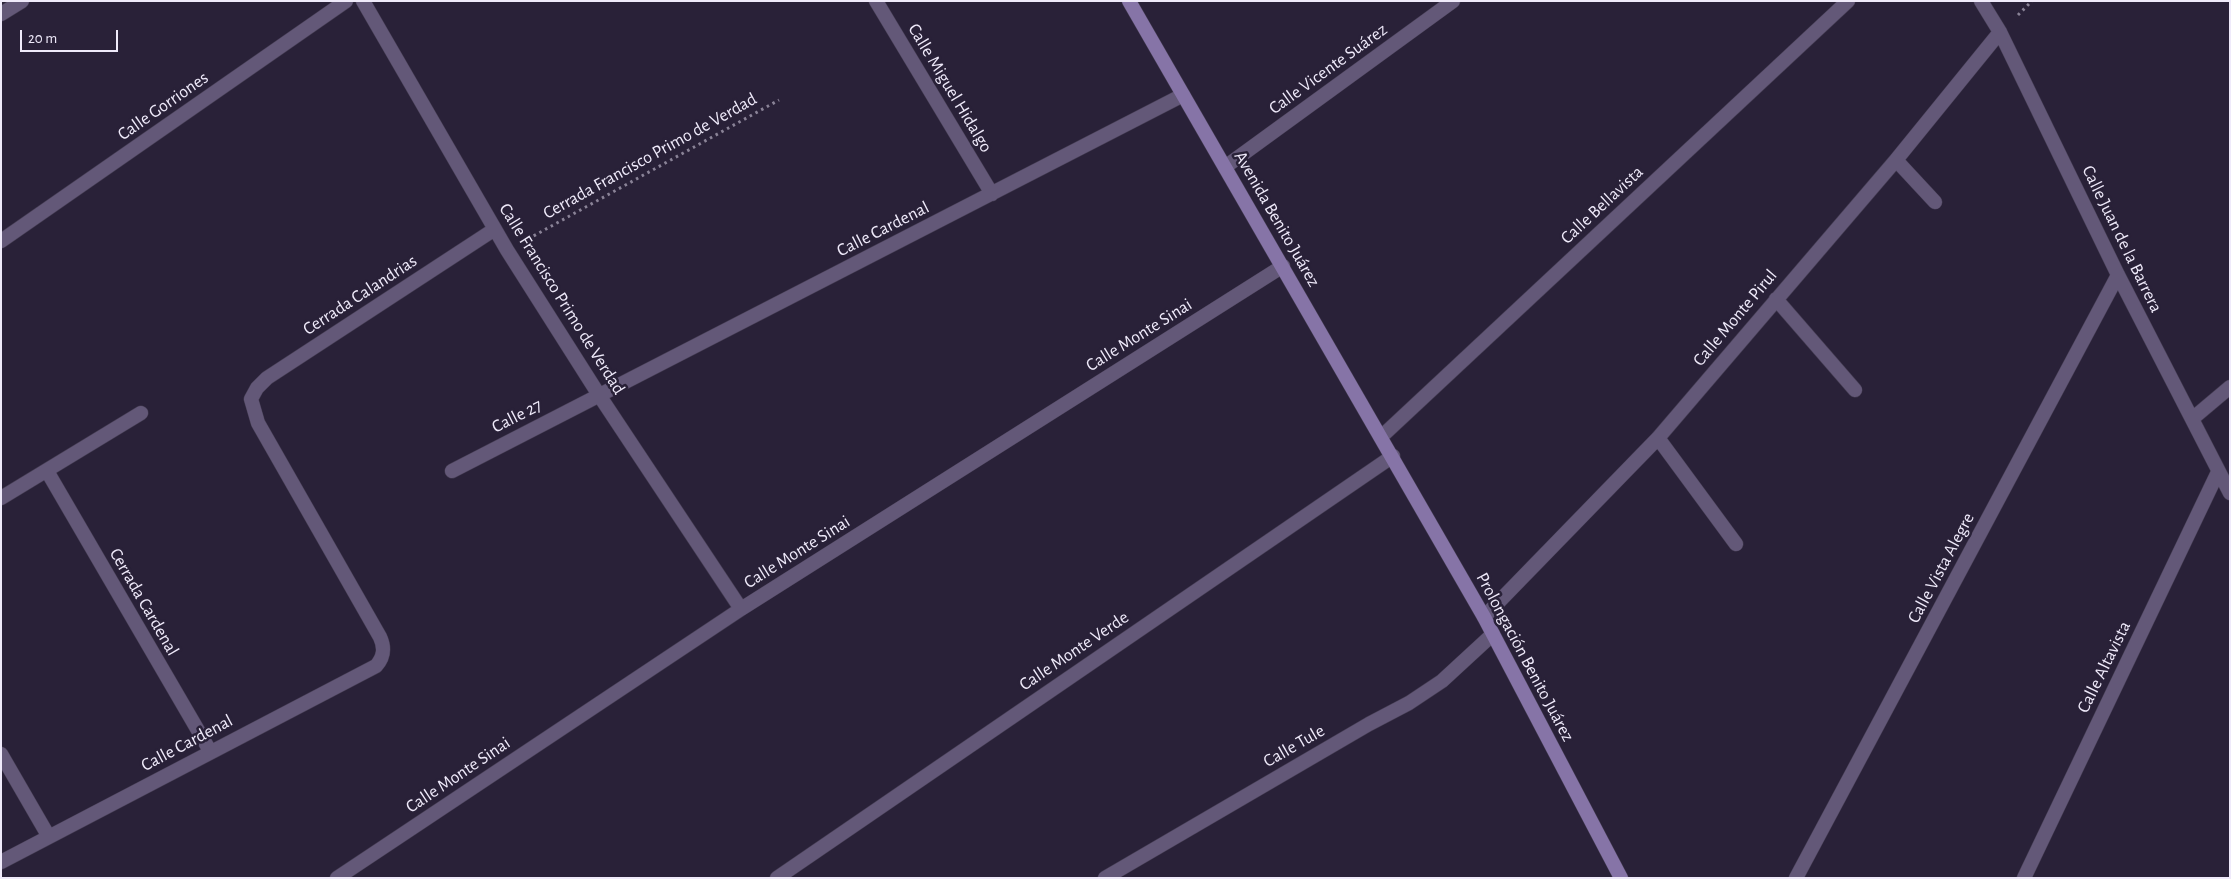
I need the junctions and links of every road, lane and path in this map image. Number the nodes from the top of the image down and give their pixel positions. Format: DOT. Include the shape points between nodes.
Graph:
graph roads {
  1 [pos="22,1"];
  2 [pos="346,1"];
  3 [pos="363,1"];
  4 [pos="876,1"];
  5 [pos="1129,1"];
  6 [pos="1453,1"];
  7 [pos="1848,1"];
  8 [pos="1981,1"];
  9 [pos="1,14"];
  10 [pos="2000,32"];
  11 [pos="1183,94"];
  12 [pos="779,100"];
  13 [pos="1896,160"];
  14 [pos="1225,167"];
  15 [pos="992,194"];
  16 [pos="1935,202"];
  17 [pos="495,230"];
  18 [pos="1,241"];
  19 [pos="507,250"];
  20 [pos="1283,266"];
  21 [pos="2118,276"];
  22 [pos="1776,299"];
  23 [pos="2230,387"];
  24 [pos="1855,390"];
  25 [pos="599,395"];
  26 [pos="141,413"];
  27 [pos="2192,419"];
  28 [pos="1381,437"];
  29 [pos="1658,438"];
  30 [pos="1392,456"];
  31 [pos="47,471"];
  32 [pos="452,471"];
  33 [pos="2218,472"];
  34 [pos="2230,494"];
  35 [pos="1,498"];
  36 [pos="1736,544"];
  37 [pos="741,609"];
  38 [pos="1484,617"];
  39 [pos="1493,634"];
  40 [pos="383,652"];
  41 [pos="210,752"];
  42 [pos="1,754"];
  43 [pos="48,837"];
  44 [pos="1,862"];
  45 [pos="337,878"];
  46 [pos="777,878"];
  47 [pos="1105,878"];
  48 [pos="1621,878"];
  49 [pos="1796,878"];
  50 [pos="2024,878"];
  1 -- 9 [label="street"];
  2 -- 18 [label="street, Calle Gorriones"];
  3 -- 17 [label="street, Calle Francisco Primo de Verdad"];
  4 -- 15 [label="street, Calle Miguel Hidalgo"];
  5 -- 11 [label="main road, Avenida Benito Juárez"];
  6 -- 14 [label="street, Calle Vicente Suárez"];
  7 -- 28 [label="street, Calle Bellavista"];
  8 -- 10 [label="street, Calle Juan de la Barrera"];
  10 -- 13 [label="street, Calle Monte Pirul"];
  10 -- 21 [label="street, Calle Juan de la Barrera"];
  11 -- 14 [label="main road, Avenida Benito Juárez"];
  11 -- 15 [label="street, Calle Cardenal"];
  12 -- 19 [label="path, Cerrada Francisco Primo de Verdad"];
  13 -- 16 [label="street"];
  13 -- 22 [label="street, Calle Monte Pirul"];
  14 -- 20 [label="main road, Avenida Benito Juárez"];
  15 -- 25 [label="street, Calle Cardenal"];
  17 -- 19 [label="street, Calle Francisco Primo de Verdad"];
  17 -- 40 [label="street, Cerrada Calandrias" via="267,378 251,399 258,423 380,637"];
  19 -- 25 [label="street, Calle Francisco Primo de Verdad"];
  20 -- 28 [label="main road, Avenida Benito Juárez"];
  20 -- 37 [label="street, Calle Monte Sinai"];
  21 -- 27 [label="street, Calle Juan de la Barrera"];
  21 -- 49 [label="street, Calle Vista Alegre"];
  22 -- 24 [label="street"];
  22 -- 29 [label="street, Calle Monte Pirul"];
  23 -- 27 [label="street"];
  25 -- 32 [label="street, Calle 27"];
  25 -- 37 [label="street, Calle Francisco Primo de Verdad"];
  26 -- 31 [label="street"];
  27 -- 33 [label="street, Calle Juan de la Barrera"];
  28 -- 30 [label="main road, Avenida Benito Juárez"];
  29 -- 36 [label="street"];
  29 -- 38 [label="street, Calle Monte Pirul"];
  30 -- 38 [label="main road, Prolongación Benito Juárez"];
  30 -- 46 [label="street, Calle Monte Verde"];
  31 -- 35 [label="street"];
  31 -- 41 [label="street, Cerrada Cardenal"];
  33 -- 34 [label="street, Calle Juan de la Barrera"];
  33 -- 50 [label="street, Calle Altavista"];
  37 -- 45 [label="street, Calle Monte Sinai"];
  38 -- 39 [label="main road, Prolongación Benito Juárez"];
  39 -- 47 [label="street, Calle Tule" via="1442,681 1409,703"];
  39 -- 48 [label="main road, Prolongación Benito Juárez"];
  40 -- 41 [label="street, Calle Cardenal" via="376,666"];
  41 -- 43 [label="street, Calle Cardenal"];
  42 -- 43 [label="street"];
  43 -- 44 [label="street, Calle Cardenal"];
}
